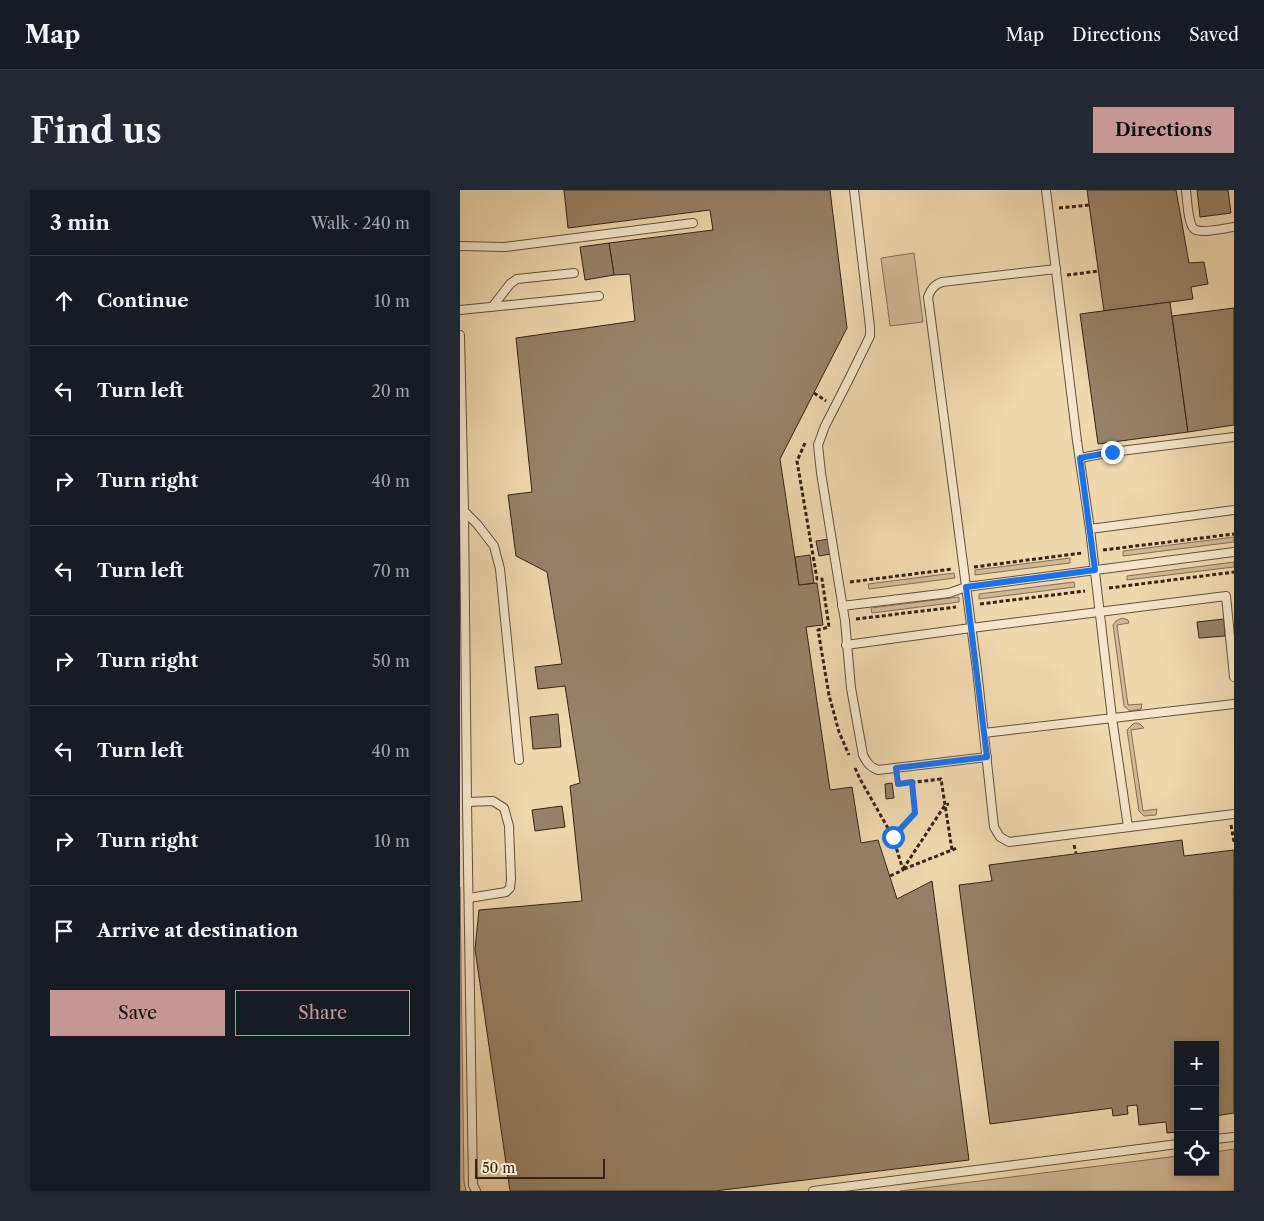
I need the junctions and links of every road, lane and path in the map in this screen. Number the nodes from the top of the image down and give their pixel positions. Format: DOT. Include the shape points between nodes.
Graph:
graph roads {
  1 [pos="854,190"];
  2 [pos="1046,190"];
  3 [pos="1186,190"];
  4 [pos="1089,205"];
  5 [pos="1048,210"];
  6 [pos="694,223"];
  7 [pos="1234,227"];
  8 [pos="460,246"];
  9 [pos="1098,271"];
  10 [pos="574,272"];
  11 [pos="1056,273"];
  12 [pos="599,296"];
  13 [pos="493,306"];
  14 [pos="460,310"];
  15 [pos="460,335"];
  16 [pos="1234,437"];
  17 [pos="1080,458"];
  18 [pos="464,510"];
  19 [pos="1234,510"];
  20 [pos="1090,529"];
  21 [pos="1234,534"];
  22 [pos="1093,551"];
  23 [pos="1234,552"];
  24 [pos="963,568"];
  25 [pos="1095,570"];
  26 [pos="1234,572"];
  27 [pos="839,583"];
  28 [pos="823,585"];
  29 [pos="966,587"];
  30 [pos="1097,589"];
  31 [pos="820,603"];
  32 [pos="825,603"];
  33 [pos="842,606"];
  34 [pos="968,606"];
  35 [pos="1100,612"];
  36 [pos="845,621"];
  37 [pos="828,623"];
  38 [pos="970,628"];
  39 [pos="846,645"];
  40 [pos="1234,677"];
  41 [pos="1234,704"];
  42 [pos="1112,718"];
  43 [pos="984,733"];
  44 [pos="987,757"];
  45 [pos="518,760"];
  46 [pos="896,768"];
  47 [pos="912,782"];
  48 [pos="467,802"];
  49 [pos="947,805"];
  50 [pos="1234,814"];
  51 [pos="1128,827"];
  52 [pos="893,837"];
  53 [pos="957,848"];
  54 [pos="952,850"];
  55 [pos="469,898"];
  56 [pos="1234,1137"];
  57 [pos="1219,1139"];
  58 [pos="1174,1145"];
  59 [pos="476,1191"];
  60 [pos="813,1191"];
  1 -- 27 [label="lane" via="870,336 818,445"];
  2 -- 5 [label="lane"];
  3 -- 7 [label="lane" via="1191,224 1195,230"];
  4 -- 5 [label="path"];
  5 -- 11 [label="lane"];
  6 -- 8 [label="lane" via="505,247"];
  9 -- 11 [label="path"];
  10 -- 13 [label="lane" via="517,280"];
  11 -- 17 [label="lane"];
  11 -- 24 [label="lane" via="942,282 935,285 928,297"];
  12 -- 13 [label="lane"];
  13 -- 14 [label="lane"];
  15 -- 18 [label="lane"];
  16 -- 17 [label="lane"];
  17 -- 20 [label="lane"];
  18 -- 45 [label="lane" via="494,546 500,569"];
  18 -- 48 [label="lane"];
  19 -- 20 [label="lane"];
  20 -- 22 [label="lane"];
  21 -- 22 [label="path"];
  22 -- 24 [label="path"];
  22 -- 25 [label="lane"];
  23 -- 25 [label="lane"];
  24 -- 27 [label="path"];
  24 -- 29 [label="lane"];
  25 -- 29 [label="lane"];
  25 -- 30 [label="lane"];
  26 -- 30 [label="path"];
  27 -- 28 [label="path"];
  27 -- 33 [label="lane"];
  29 -- 33 [label="lane" via="948,593"];
  29 -- 34 [label="lane"];
  30 -- 34 [label="path"];
  30 -- 35 [label="lane"];
  31 -- 32 [label="path"];
  33 -- 36 [label="lane"];
  34 -- 36 [label="path"];
  34 -- 38 [label="lane"];
  35 -- 38 [label="lane"];
  35 -- 40 [label="lane" via="1226,596"];
  35 -- 42 [label="lane"];
  36 -- 37 [label="path"];
  36 -- 39 [label="lane"];
  38 -- 39 [label="lane"];
  38 -- 43 [label="lane"];
  39 -- 46 [label="lane" via="863,755 871,767 878,770"];
  41 -- 42 [label="lane"];
  42 -- 43 [label="lane"];
  42 -- 51 [label="lane"];
  43 -- 44 [label="lane"];
  44 -- 46 [label="lane"];
  44 -- 51 [label="lane" via="994,827 1000,837 1009,842"];
  46 -- 47 [label="path" via="898,784"];
  47 -- 49 [label="path" via="941,779"];
  47 -- 52 [label="path" via="915,813"];
  48 -- 55 [label="lane"];
  48 -- 55 [label="lane" via="493,800 504,808 509,826 512,879 506,892"];
  49 -- 54 [label="path"];
  49 -- 54 [label="path" via="903,870"];
  50 -- 51 [label="lane"];
  53 -- 54 [label="path"];
  55 -- 59 [label="lane" via="473,1185"];
  56 -- 57 [label="lane"];
  58 -- 60 [label="lane"];
}
